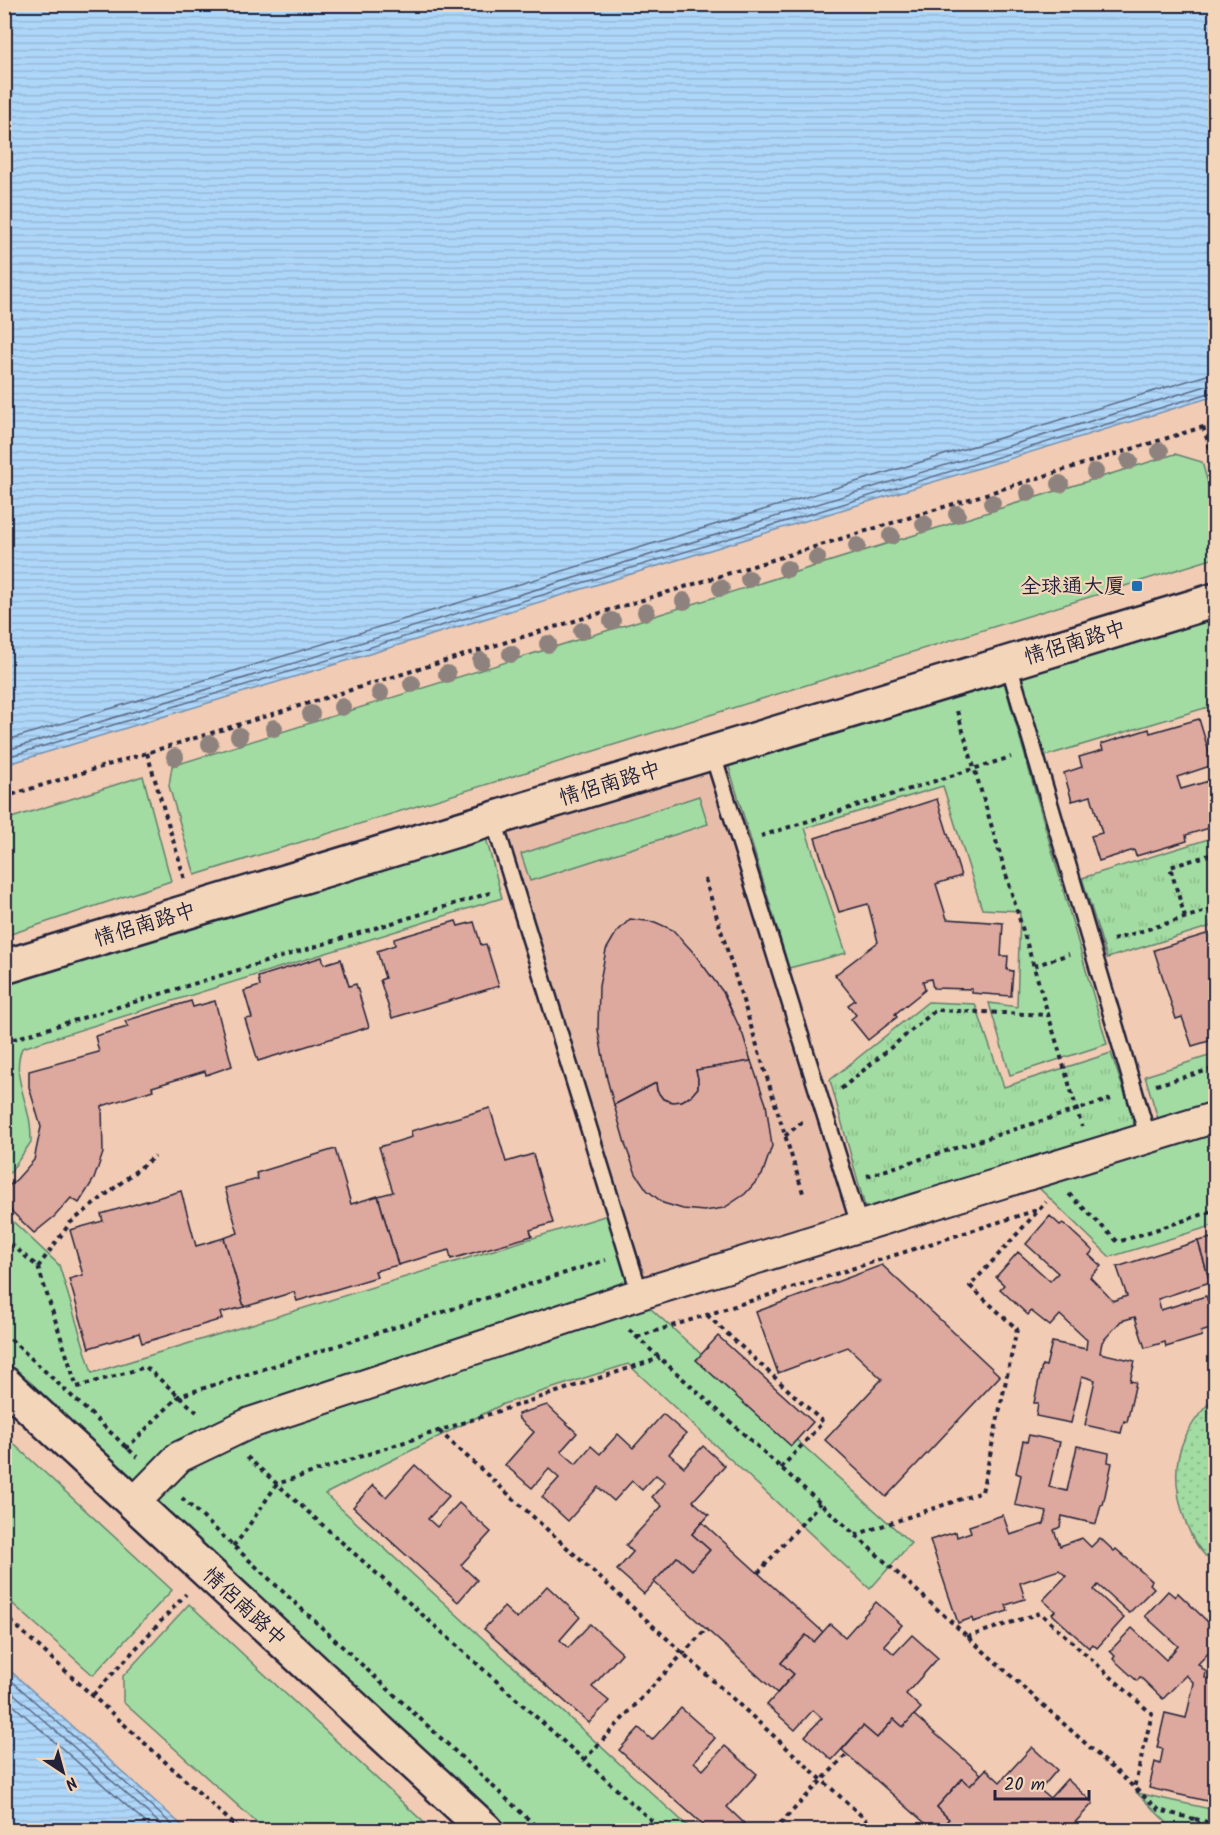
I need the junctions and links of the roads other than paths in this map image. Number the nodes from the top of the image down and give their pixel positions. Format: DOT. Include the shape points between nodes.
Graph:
graph roads {
  1 [pos="1215,600"];
  2 [pos="1008,662"];
  3 [pos="712,752"];
  4 [pos="493,818"];
  5 [pos="4,967"];
  6 [pos="1215,1117"];
  7 [pos="1148,1138"];
  8 [pos="860,1227"];
  9 [pos="640,1294"];
  10 [pos="4,1383"];
  11 [pos="134,1503"];
  12 [pos="486,1830"];
  1 -- 2 [label="street, 情侣南路中"];
  2 -- 3 [label="street, 情侣南路中"];
  2 -- 7 [label="lane"];
  3 -- 4 [label="street, 情侣南路中"];
  3 -- 8 [label="lane"];
  4 -- 5 [label="street, 情侣南路中"];
  4 -- 9 [label="lane"];
  6 -- 7 [label="street"];
  7 -- 8 [label="street"];
  8 -- 9 [label="street"];
  9 -- 11 [label="street" via="250,1424 178,1457"];
  10 -- 11 [label="street, 情侣南路中"];
  11 -- 12 [label="street, 情侣南路中"];
}
